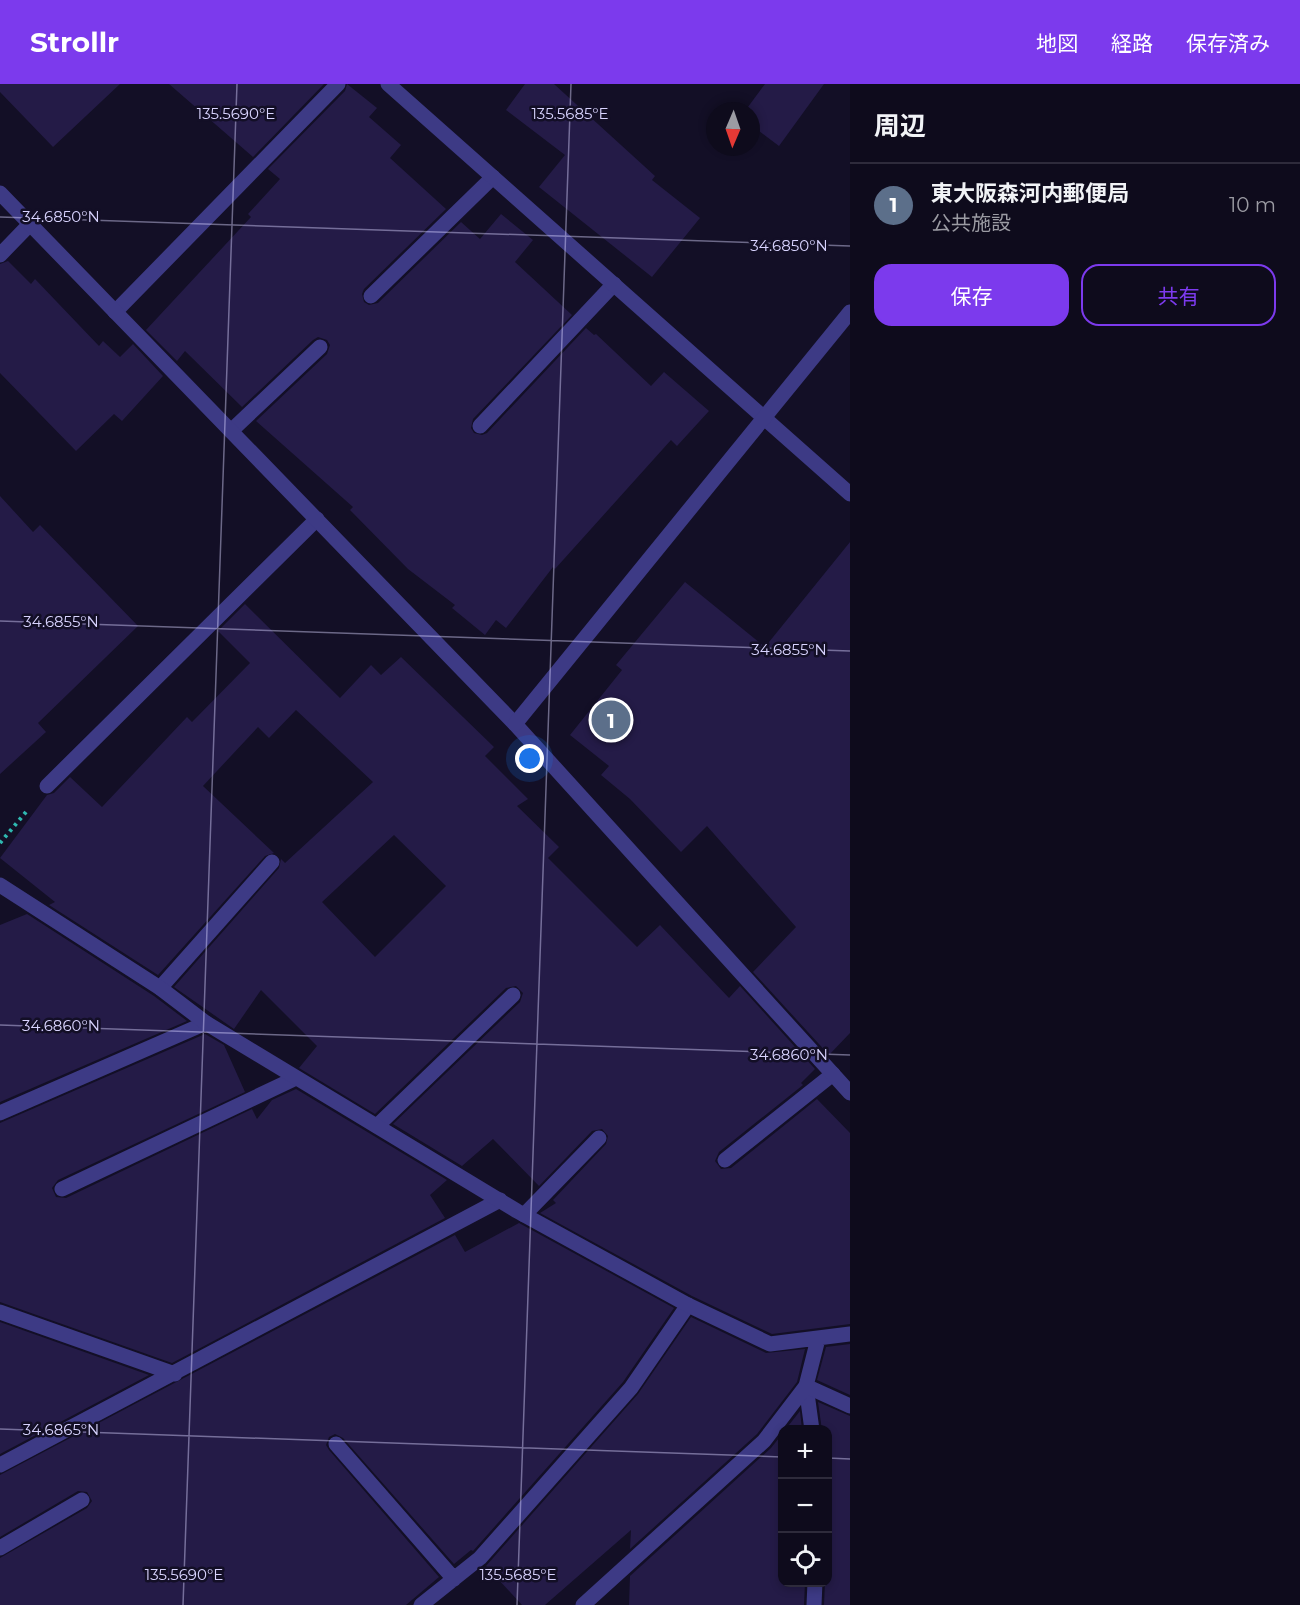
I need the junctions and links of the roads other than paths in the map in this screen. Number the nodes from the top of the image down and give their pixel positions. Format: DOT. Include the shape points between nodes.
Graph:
graph roads {
  1 [pos="338,84"];
  2 [pos="388,84"];
  3 [pos="493,177"];
  4 [pos="0,193"];
  5 [pos="30,224"];
  6 [pos="0,255"];
  7 [pos="614,284"];
  8 [pos="371,296"];
  9 [pos="115,312"];
  10 [pos="850,312"];
  11 [pos="320,346"];
  12 [pos="765,418"];
  13 [pos="480,426"];
  14 [pos="231,431"];
  15 [pos="850,494"];
  16 [pos="317,519"];
  17 [pos="516,724"];
  18 [pos="47,786"];
  19 [pos="272,862"];
  20 [pos="1,887"];
  21 [pos="160,988"];
  22 [pos="513,994"];
  23 [pos="206,1023"];
  24 [pos="832,1074"];
  25 [pos="296,1077"];
  26 [pos="850,1093"];
  27 [pos="0,1113"];
  28 [pos="377,1126"];
  29 [pos="599,1138"];
  30 [pos="725,1160"];
  31 [pos="62,1189"];
  32 [pos="500,1200"];
  33 [pos="524,1215"];
  34 [pos="688,1305"];
  35 [pos="0,1312"];
  36 [pos="850,1334"];
  37 [pos="818,1339"];
  38 [pos="175,1374"];
  39 [pos="806,1386"];
  40 [pos="850,1406"];
  41 [pos="812,1425"];
  42 [pos="336,1444"];
  43 [pos="0,1465"];
  44 [pos="82,1500"];
  45 [pos="0,1548"];
  46 [pos="454,1579"];
  47 [pos="815,1587"];
  48 [pos="421,1605"];
  49 [pos="583,1605"];
  50 [pos="814,1605"];
  1 -- 9 [label="street"];
  2 -- 3 [label="street"];
  3 -- 7 [label="street"];
  3 -- 8 [label="street"];
  4 -- 5 [label="street"];
  5 -- 6 [label="street"];
  5 -- 9 [label="street"];
  7 -- 12 [label="street"];
  7 -- 13 [label="street"];
  9 -- 14 [label="street"];
  10 -- 12 [label="street"];
  11 -- 14 [label="street"];
  12 -- 15 [label="street"];
  12 -- 17 [label="street"];
  14 -- 16 [label="street"];
  16 -- 17 [label="street"];
  16 -- 18 [label="street"];
  17 -- 24 [label="street"];
  19 -- 21 [label="street"];
  20 -- 21 [label="street"];
  21 -- 23 [label="street"];
  22 -- 28 [label="street"];
  23 -- 25 [label="street"];
  23 -- 27 [label="street"];
  24 -- 26 [label="street"];
  24 -- 30 [label="street"];
  25 -- 28 [label="street"];
  25 -- 31 [label="street"];
  28 -- 32 [label="street"];
  29 -- 33 [label="street"];
  32 -- 33 [label="street"];
  32 -- 38 [label="street"];
  33 -- 34 [label="street"];
  34 -- 37 [label="street" via="770,1344"];
  34 -- 46 [label="street" via="631,1388 480,1558"];
  35 -- 38 [label="street"];
  36 -- 37 [label="street"];
  37 -- 39 [label="street"];
  38 -- 43 [label="street"];
  39 -- 40 [label="street"];
  39 -- 41 [label="street"];
  39 -- 49 [label="street" via="764,1441"];
  42 -- 46 [label="street"];
  44 -- 45 [label="street"];
  46 -- 48 [label="street"];
  47 -- 50 [label="street"];
}
